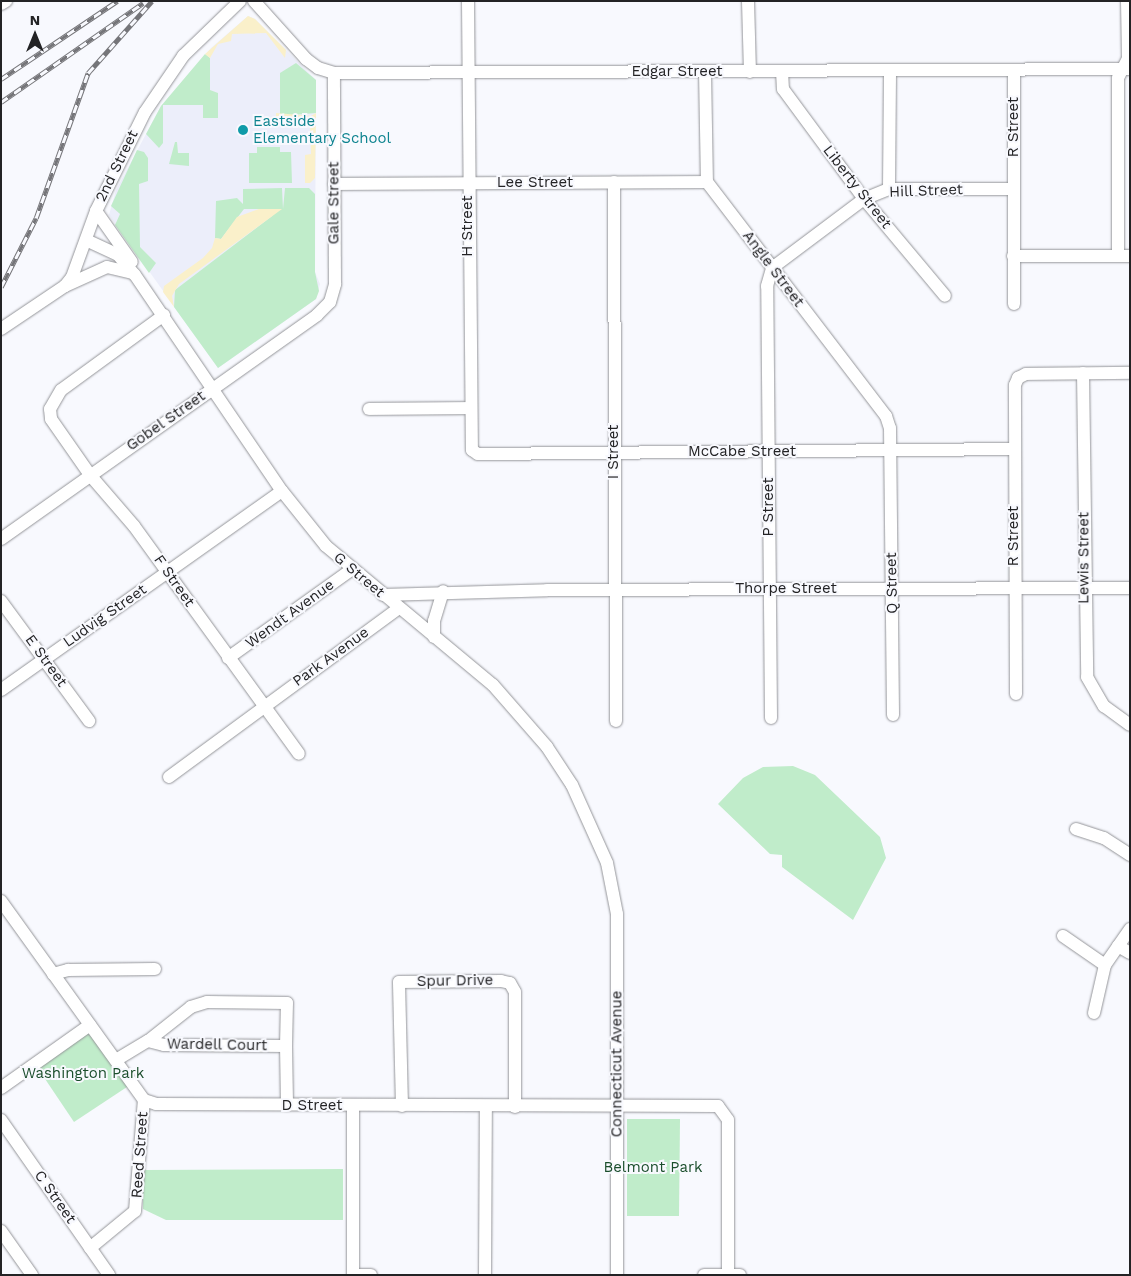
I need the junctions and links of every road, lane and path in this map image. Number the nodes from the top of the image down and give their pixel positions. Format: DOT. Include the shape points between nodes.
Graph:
graph roads {
  1 [pos="6,1"];
  2 [pos="240,1"];
  3 [pos="254,1"];
  4 [pos="468,1"];
  5 [pos="748,1"];
  6 [pos="1127,1"];
  7 [pos="1,4"];
  8 [pos="1127,69"];
  9 [pos="890,70"];
  10 [pos="1014,70"];
  11 [pos="705,71"];
  12 [pos="782,71"];
  13 [pos="750,72"];
  14 [pos="334,73"];
  15 [pos="468,73"];
  16 [pos="614,182"];
  17 [pos="707,182"];
  18 [pos="468,183"];
  19 [pos="334,184"];
  20 [pos="888,189"];
  21 [pos="1014,189"];
  22 [pos="864,199"];
  23 [pos="96,211"];
  24 [pos="86,240"];
  25 [pos="1013,256"];
  26 [pos="1124,256"];
  27 [pos="772,268"];
  28 [pos="135,275"];
  29 [pos="65,286"];
  30 [pos="945,296"];
  31 [pos="330,302"];
  32 [pos="1014,304"];
  33 [pos="164,315"];
  34 [pos="1,329"];
  35 [pos="1082,373"];
  36 [pos="1130,373"];
  37 [pos="214,387"];
  38 [pos="469,408"];
  39 [pos="369,409"];
  40 [pos="1014,449"];
  41 [pos="472,450"];
  42 [pos="890,451"];
  43 [pos="769,452"];
  44 [pos="614,453"];
  45 [pos="90,475"];
  46 [pos="282,491"];
  47 [pos="1,539"];
  48 [pos="351,570"];
  49 [pos="168,572"];
  50 [pos="892,588"];
  51 [pos="1014,588"];
  52 [pos="1084,588"];
  53 [pos="1130,588"];
  54 [pos="769,589"];
  55 [pos="615,590"];
  56 [pos="443,591"];
  57 [pos="382,595"];
  58 [pos="1,601"];
  59 [pos="399,608"];
  60 [pos="434,637"];
  61 [pos="228,658"];
  62 [pos="44,659"];
  63 [pos="1,690"];
  64 [pos="1016,694"];
  65 [pos="263,706"];
  66 [pos="893,715"];
  67 [pos="771,718"];
  68 [pos="89,721"];
  69 [pos="616,721"];
  70 [pos="1130,725"];
  71 [pos="300,754"];
  72 [pos="169,777"];
  73 [pos="1076,829"];
  74 [pos="1130,855"];
  75 [pos="1,900"];
  76 [pos="617,914"];
  77 [pos="1130,929"];
  78 [pos="1063,936"];
  79 [pos="1118,946"];
  80 [pos="1130,953"];
  81 [pos="1105,966"];
  82 [pos="155,969"];
  83 [pos="53,974"];
  84 [pos="1094,1013"];
  85 [pos="90,1025"];
  86 [pos="148,1041"];
  87 [pos="286,1046"];
  88 [pos="116,1060"];
  89 [pos="1,1088"];
  90 [pos="144,1100"];
  91 [pos="287,1105"];
  92 [pos="353,1106"];
  93 [pos="402,1106"];
  94 [pos="486,1106"];
  95 [pos="516,1106"];
  96 [pos="617,1107"];
  97 [pos="1,1120"];
  98 [pos="1,1231"];
  99 [pos="90,1248"];
  100 [pos="32,1275"];
  101 [pos="109,1275"];
  102 [pos="353,1275"];
  103 [pos="371,1275"];
  104 [pos="485,1275"];
  105 [pos="617,1275"];
  106 [pos="704,1275"];
  107 [pos="728,1275"];
  108 [pos="740,1275"];
  1 -- 7 [label="street"];
  2 -- 23 [label="street, 2nd Street" via="183,56 164,80 119,160"];
  3 -- 14 [label="street, Edgar Street" via="306,59 318,68"];
  4 -- 15 [label="street, H Street"];
  5 -- 13 [label="street"];
  6 -- 8 [label="street"];
  8 -- 10 [label="street, Edgar Street"];
  8 -- 26 [label="street" via="1118,78"];
  9 -- 10 [label="street, Edgar Street"];
  9 -- 12 [label="street, Edgar Street"];
  9 -- 20 [label="street"];
  10 -- 21 [label="street, R Street"];
  11 -- 13 [label="street, Edgar Street"];
  11 -- 15 [label="street, Edgar Street"];
  11 -- 17 [label="street"];
  12 -- 13 [label="street, Edgar Street"];
  12 -- 22 [label="street, Liberty Street" via="783,88"];
  14 -- 15 [label="street, Edgar Street"];
  14 -- 19 [label="street, Gale Street"];
  15 -- 18 [label="street, H Street"];
  16 -- 17 [label="street, Lee Street"];
  16 -- 18 [label="street, Lee Street"];
  16 -- 44 [label="street, I Street"];
  17 -- 27 [label="street, Angle Street"];
  18 -- 19 [label="street, Lee Street"];
  18 -- 38 [label="street, H Street"];
  19 -- 31 [label="street, Gale Street" via="334,284"];
  20 -- 21 [label="street, Hill Street"];
  20 -- 22 [label="street, Hill Street"];
  21 -- 25 [label="street, R Street"];
  22 -- 27 [label="street, Hill Street"];
  22 -- 30 [label="street, Liberty Street"];
  23 -- 24 [label="street, 2nd Street"];
  23 -- 28 [label="street" via="132,261"];
  24 -- 28 [label="street, G Street" via="118,255"];
  24 -- 29 [label="street, 2nd Street" via="72,277"];
  25 -- 26 [label="street"];
  25 -- 32 [label="street, R Street"];
  27 -- 42 [label="street, Angle Street" via="886,416 890,428"];
  27 -- 43 [label="street, P Street" via="767,286"];
  28 -- 29 [label="street" via="106,267"];
  28 -- 33 [label="street, G Street"];
  29 -- 34 [label="street, 2nd Street"];
  31 -- 37 [label="street, Gobel Street" via="317,315"];
  33 -- 37 [label="street, G Street"];
  33 -- 45 [label="street, F Street" via="61,390 50,410 55,428"];
  35 -- 36 [label="street"];
  35 -- 40 [label="street, R Street" via="1026,374 1018,378 1015,386"];
  35 -- 52 [label="street, Lewis Street"];
  37 -- 45 [label="street, Gobel Street"];
  37 -- 46 [label="street, G Street"];
  38 -- 39 [label="street"];
  38 -- 41 [label="street, H Street"];
  40 -- 42 [label="street, McCabe Street"];
  40 -- 51 [label="street, R Street"];
  41 -- 44 [label="street, McCabe Street" via="478,454"];
  42 -- 43 [label="street, McCabe Street"];
  42 -- 50 [label="street, Q Street"];
  43 -- 44 [label="street, McCabe Street"];
  43 -- 54 [label="street, P Street"];
  44 -- 55 [label="street, I Street"];
  45 -- 47 [label="street, Gobel Street"];
  45 -- 49 [label="street, F Street"];
  46 -- 48 [label="street, G Street" via="326,546"];
  46 -- 49 [label="street, Ludvig Street"];
  48 -- 57 [label="street, G Street"];
  48 -- 61 [label="street, Wendt Avenue"];
  49 -- 61 [label="street, F Street"];
  49 -- 62 [label="street, Ludvig Street"];
  50 -- 51 [label="street, Thorpe Street"];
  50 -- 54 [label="street, Thorpe Street"];
  50 -- 66 [label="street, Q Street"];
  51 -- 52 [label="street, Thorpe Street"];
  51 -- 64 [label="street, R Street"];
  52 -- 53 [label="street, Thorpe Street"];
  52 -- 70 [label="street, Lewis Street" via="1087,677 1104,706"];
  54 -- 55 [label="street, Thorpe Street"];
  54 -- 67 [label="street, P Street"];
  55 -- 56 [label="street, Thorpe Street"];
  55 -- 69 [label="street, I Street"];
  56 -- 57 [label="street, Thorpe Street"];
  56 -- 60 [label="street" via="434,621"];
  57 -- 59 [label="street, G Street"];
  58 -- 62 [label="street, E Street"];
  59 -- 60 [label="street, G Street"];
  59 -- 65 [label="street, Park Avenue"];
  60 -- 76 [label="street, G Street" via="493,685 547,748 572,786 592,826 607,864"];
  61 -- 65 [label="street, F Street"];
  62 -- 63 [label="street, Ludvig Street"];
  62 -- 68 [label="street, E Street"];
  65 -- 71 [label="street, F Street"];
  65 -- 72 [label="street, Park Avenue"];
  73 -- 74 [label="street" via="1104,838"];
  75 -- 83 [label="street"];
  76 -- 96 [label="street, Connecticut Avenue"];
  77 -- 79 [label="street"];
  78 -- 81 [label="street"];
  79 -- 80 [label="street"];
  79 -- 81 [label="street"];
  81 -- 84 [label="street"];
  82 -- 83 [label="street" via="68,970"];
  83 -- 85 [label="street"];
  85 -- 88 [label="street"];
  85 -- 89 [label="street"];
  86 -- 87 [label="street, Wardell Court" via="164,1045"];
  86 -- 87 [label="street, Wardell Court" via="191,1008 207,1002 287,1003"];
  86 -- 88 [label="street, Wardell Court"];
  87 -- 91 [label="street, Wardell Court"];
  88 -- 90 [label="street"];
  90 -- 91 [label="street, D Street" via="156,1104"];
  90 -- 99 [label="street, Reed Street" via="135,1211"];
  91 -- 92 [label="street, D Street"];
  92 -- 93 [label="street, D Street"];
  92 -- 102 [label="street"];
  93 -- 94 [label="street, D Street"];
  93 -- 95 [label="street, Spur Drive" via="400,982 510,983 515,992"];
  94 -- 95 [label="street, D Street"];
  94 -- 104 [label="street"];
  95 -- 96 [label="street, D Street"];
  96 -- 105 [label="street, Connecticut Avenue"];
  96 -- 107 [label="street, D Street" via="718,1106 724,1112 728,1120"];
  97 -- 99 [label="street, C Street"];
  98 -- 100 [label="street"];
  99 -- 101 [label="street, C Street"];
  102 -- 103 [label="street"];
  106 -- 107 [label="street"];
  107 -- 108 [label="street"];
}
